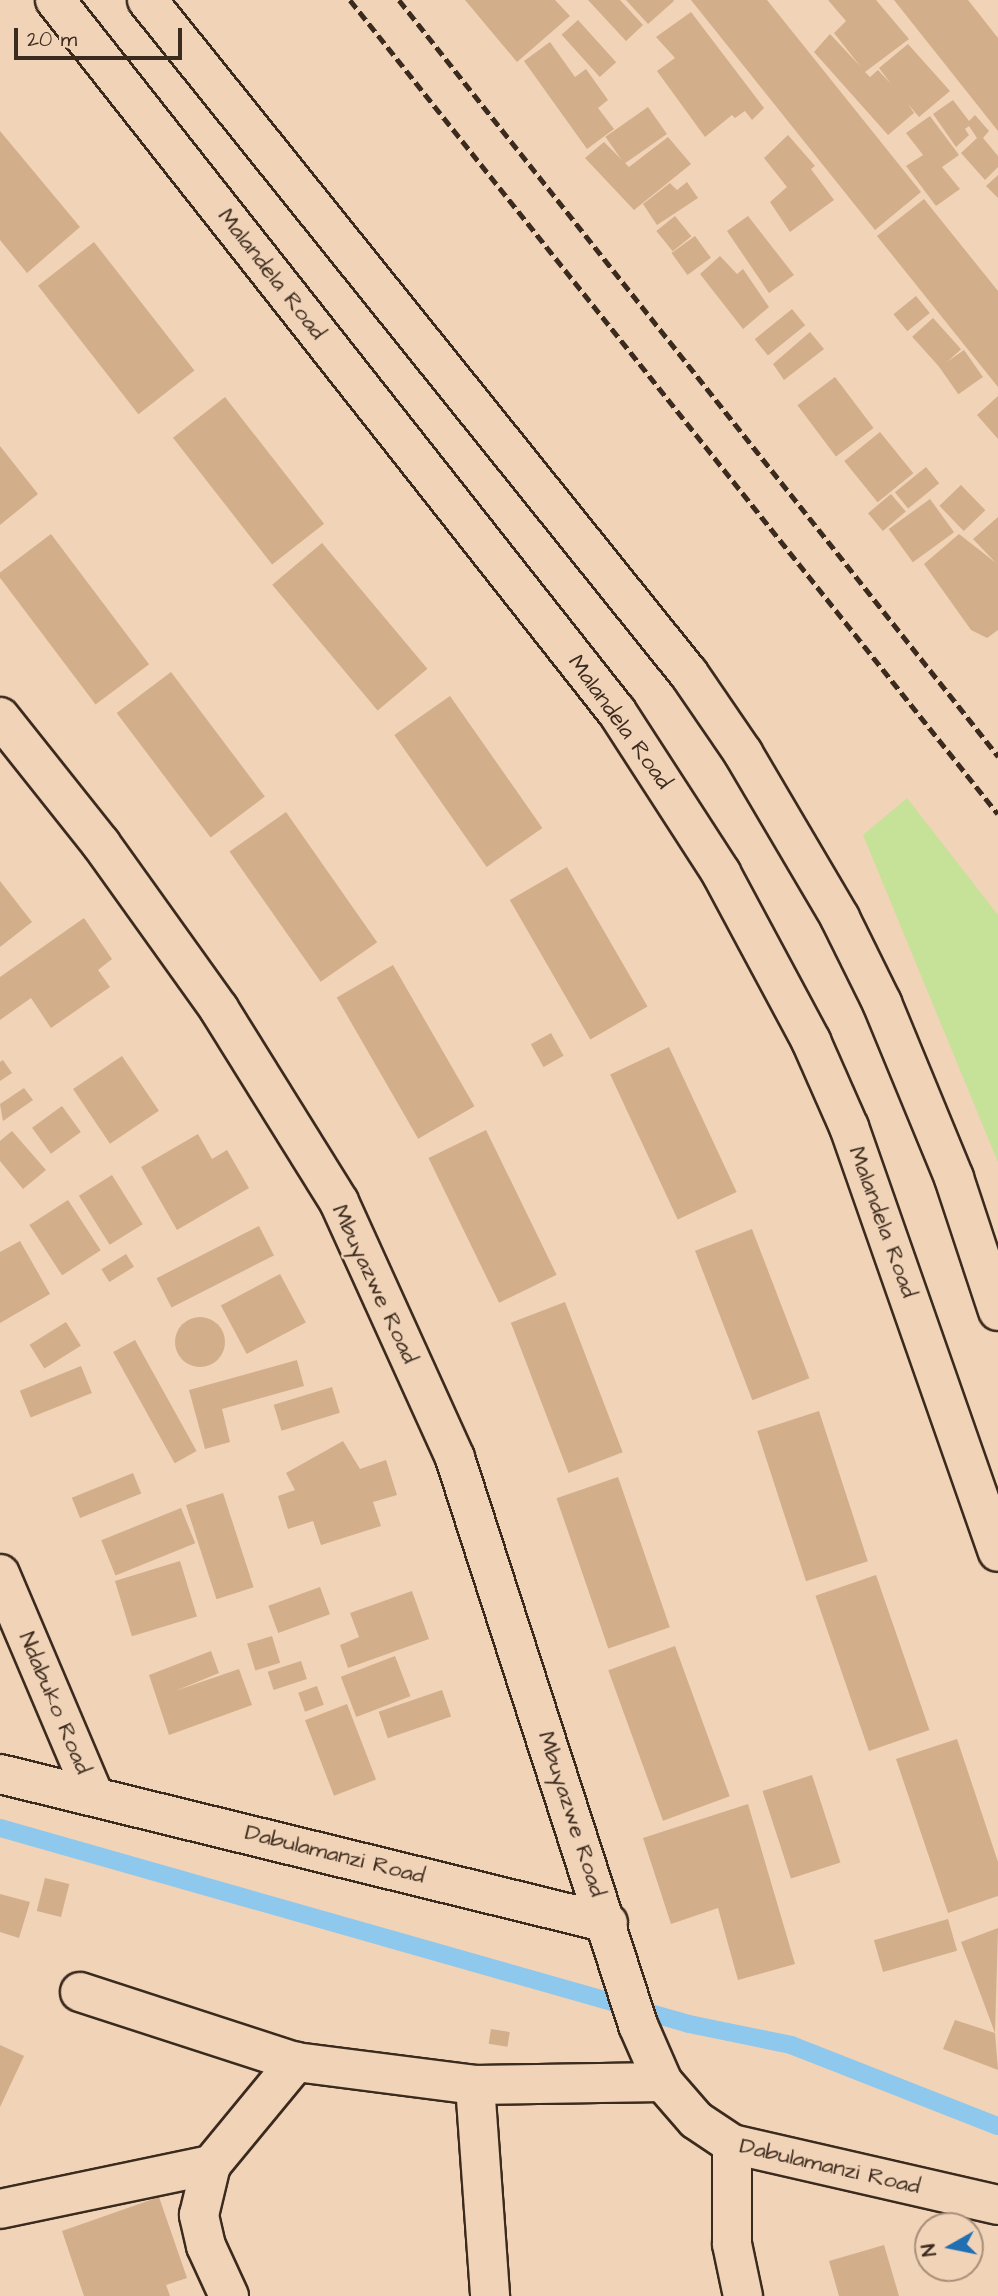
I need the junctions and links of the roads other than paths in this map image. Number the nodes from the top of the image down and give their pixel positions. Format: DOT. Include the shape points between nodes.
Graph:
graph roads {
  1 [pos="55,0"];
  2 [pos="147,0"];
  3 [pos="0,717"];
  4 [pos="998,1311"];
  5 [pos="998,1552"];
  6 [pos="0,1574"];
  7 [pos="0,1774"];
  8 [pos="93,1793"];
  9 [pos="608,1923"];
  10 [pos="80,1992"];
  11 [pos="296,2062"];
  12 [pos="663,2082"];
  13 [pos="475,2085"];
  14 [pos="732,2144"];
  15 [pos="211,2165"];
  16 [pos="998,2205"];
  17 [pos="0,2209"];
  18 [pos="229,2296"];
  19 [pos="490,2296"];
  20 [pos="743,2296"];
  1 -- 5 [label="main road, Malandela Road" via="617,712 721,873 805,1029 849,1128"];
  2 -- 4 [label="main road" via="631,601 743,753 833,906 881,1003 950,1165"];
  3 -- 9 [label="main road, Mbuyazwe Road" via="101,844 219,1009 339,1202 455,1458"];
  6 -- 8 [label="main road, Ndabuko Road"];
  7 -- 8 [label="main road, Dabulamanzi Road"];
  8 -- 9 [label="main road, Dabulamanzi Road"];
  9 -- 12 [label="main road, Dabulamanzi Road" via="638,2025"];
  10 -- 11 [label="main road"];
  11 -- 13 [label="main road"];
  11 -- 15 [label="main road"];
  12 -- 13 [label="main road"];
  12 -- 14 [label="main road, Dabulamanzi Road" via="696,2120"];
  13 -- 19 [label="main road"];
  14 -- 16 [label="main road, Dabulamanzi Road"];
  14 -- 20 [label="main road" via="732,2244"];
  15 -- 17 [label="main road"];
  15 -- 18 [label="main road" via="199,2215 206,2246"];
}
